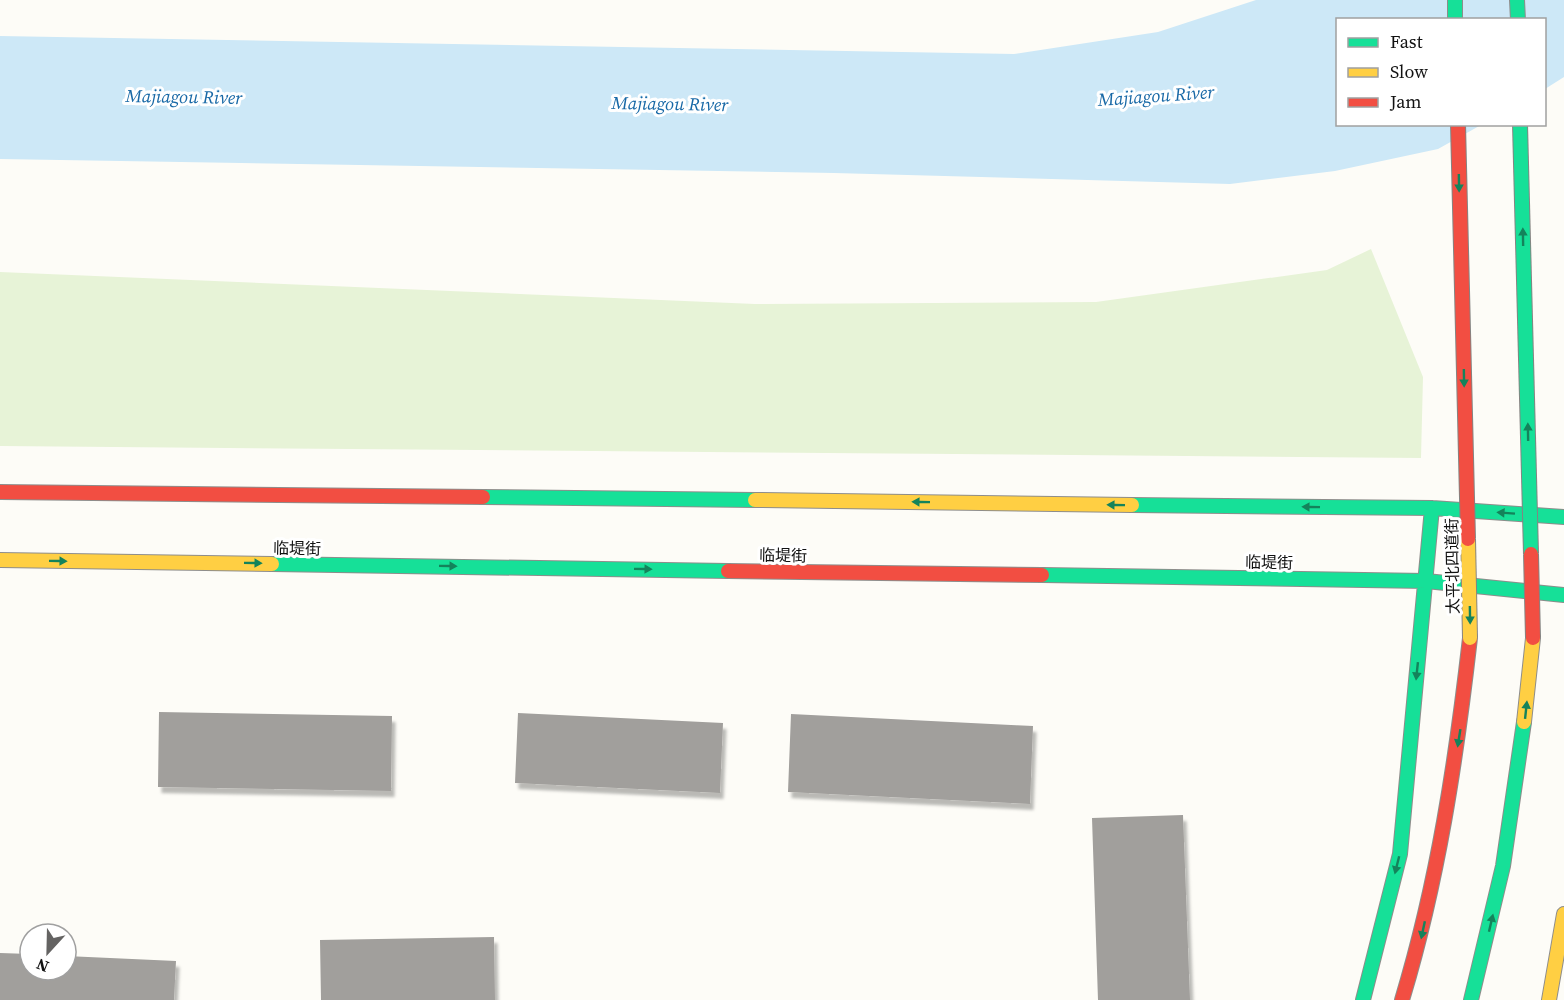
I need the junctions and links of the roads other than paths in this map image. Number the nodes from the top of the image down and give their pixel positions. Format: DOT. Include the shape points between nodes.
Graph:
graph roads {
  1 [pos="1455,0"];
  2 [pos="1517,0"];
  3 [pos="1455,18"];
  4 [pos="1518,18"];
  5 [pos="1458,126"];
  6 [pos="1520,126"];
  7 [pos="0,492"];
  8 [pos="1432,508"];
  9 [pos="1564,517"];
  10 [pos="0,560"];
  11 [pos="1426,581"];
  12 [pos="1564,595"];
  13 [pos="1564,914"];
  14 [pos="1363,1000"];
  15 [pos="1402,1000"];
  16 [pos="1471,1000"];
  17 [pos="1549,1000"];
  1 -- 3 [label="street"];
  2 -- 4 [label="street"];
  5 -- 15 [label="street, 太平北四道街, one-way, bridge" via="1470,638 1443,836 1419,947"];
  16 -- 6 [label="street, one-way, bridge" via="1502,875 1533,638"];
  8 -- 7 [label="street, one-way"];
  9 -- 8 [label="street, one-way"];
  8 -- 11 [label="street, 太平北四道街"];
  10 -- 11 [label="street, 临堤街, one-way"];
  11 -- 12 [label="street, 临堤街"];
  11 -- 14 [label="street, 太平北四道街, one-way" via="1400,854"];
  13 -- 17 [label="street"];
}
